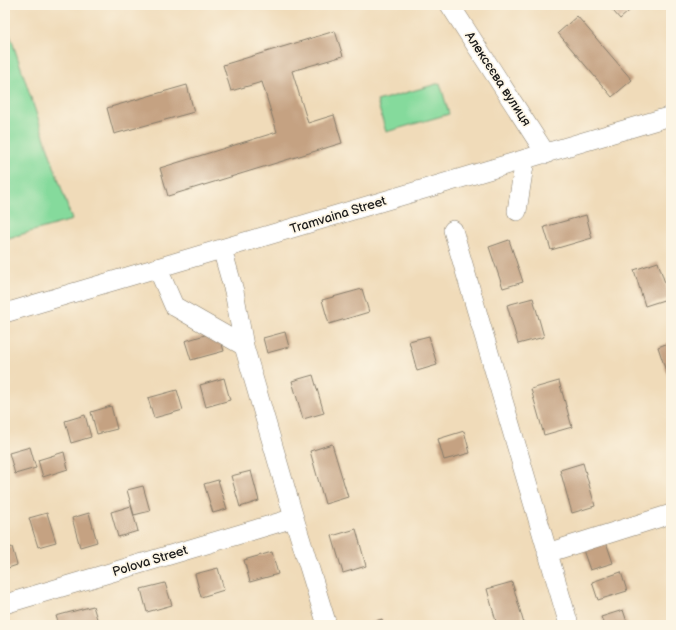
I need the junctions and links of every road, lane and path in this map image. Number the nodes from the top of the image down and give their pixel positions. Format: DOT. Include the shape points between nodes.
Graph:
graph roads {
  1 [pos="450,5"];
  2 [pos="671,116"];
  3 [pos="546,154"];
  4 [pos="525,160"];
  5 [pos="517,211"];
  6 [pos="453,230"];
  7 [pos="222,250"];
  8 [pos="158,269"];
  9 [pos="5,314"];
  10 [pos="244,346"];
  11 [pos="671,514"];
  12 [pos="294,518"];
  13 [pos="547,553"];
  14 [pos="5,604"];
  15 [pos="327,625"];
  16 [pos="569,625"];
  1 -- 3 [label="street, Алексєєва вулиця"];
  2 -- 3 [label="street, Tramvaina Street"];
  3 -- 4 [label="street, Tramvaina Street"];
  4 -- 5 [label="street"];
  4 -- 7 [label="street, Tramvaina Street"];
  6 -- 13 [label="street"];
  7 -- 8 [label="street, Tramvaina Street"];
  7 -- 10 [label="street" via="234,291"];
  8 -- 9 [label="street, Tramvaina Street"];
  8 -- 10 [label="street" via="174,306"];
  10 -- 12 [label="street"];
  11 -- 13 [label="street"];
  12 -- 14 [label="street, Polova Street"];
  12 -- 15 [label="street"];
  13 -- 16 [label="street"];
}
